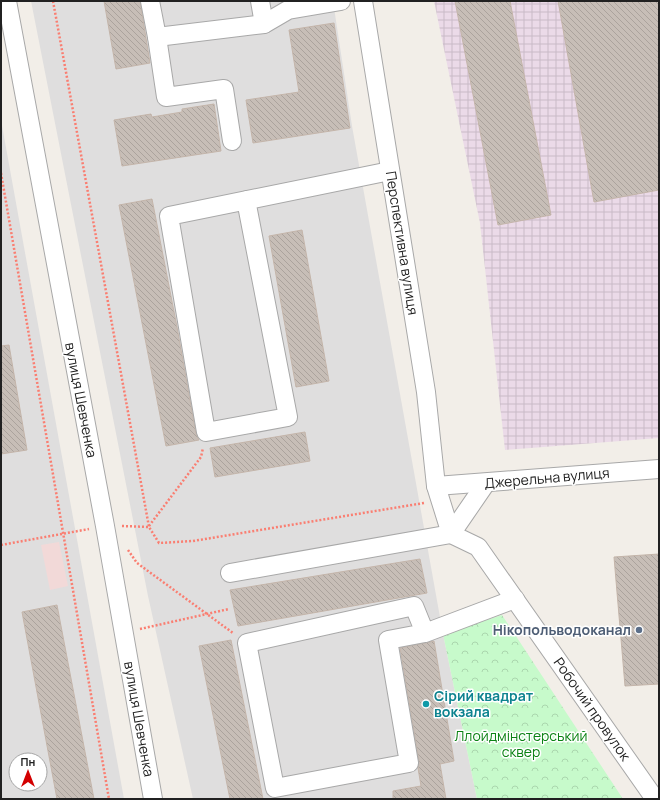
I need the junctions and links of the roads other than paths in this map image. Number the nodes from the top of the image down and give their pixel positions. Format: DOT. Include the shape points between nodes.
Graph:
graph roads {
  1 [pos="7,1"];
  2 [pos="150,1"];
  3 [pos="260,1"];
  4 [pos="340,1"];
  5 [pos="362,1"];
  6 [pos="264,24"];
  7 [pos="158,37"];
  8 [pos="232,141"];
  9 [pos="390,171"];
  10 [pos="246,200"];
  11 [pos="659,469"];
  12 [pos="486,482"];
  13 [pos="438,493"];
  14 [pos="451,534"];
  15 [pos="230,573"];
  16 [pos="515,599"];
  17 [pos="425,633"];
  18 [pos="152,799"];
  19 [pos="655,799"];
  1 -- 18 [label="street, вулиця Шевченка" via="105,526"];
  2 -- 7 [label="street"];
  3 -- 6 [label="street"];
  4 -- 6 [label="street" via="288,10"];
  5 -- 9 [label="street, Перспективна вулиця"];
  6 -- 7 [label="street"];
  7 -- 8 [label="street" via="166,97 224,89"];
  9 -- 10 [label="street"];
  9 -- 13 [label="street, Перспективна вулиця" via="426,392"];
  10 -- 10 [label="street" via="169,216 206,432 288,417"];
  11 -- 12 [label="street, Джерельна вулиця"];
  12 -- 13 [label="street, Джерельна вулиця"];
  12 -- 14 [label="street"];
  13 -- 14 [label="street"];
  14 -- 15 [label="street"];
  14 -- 16 [label="street, Робочий провулок" via="478,547"];
  16 -- 17 [label="street"];
  16 -- 19 [label="street, Робочий провулок"];
  17 -- 17 [label="street" via="388,640 409,763 275,788 247,643 414,606"];
}
